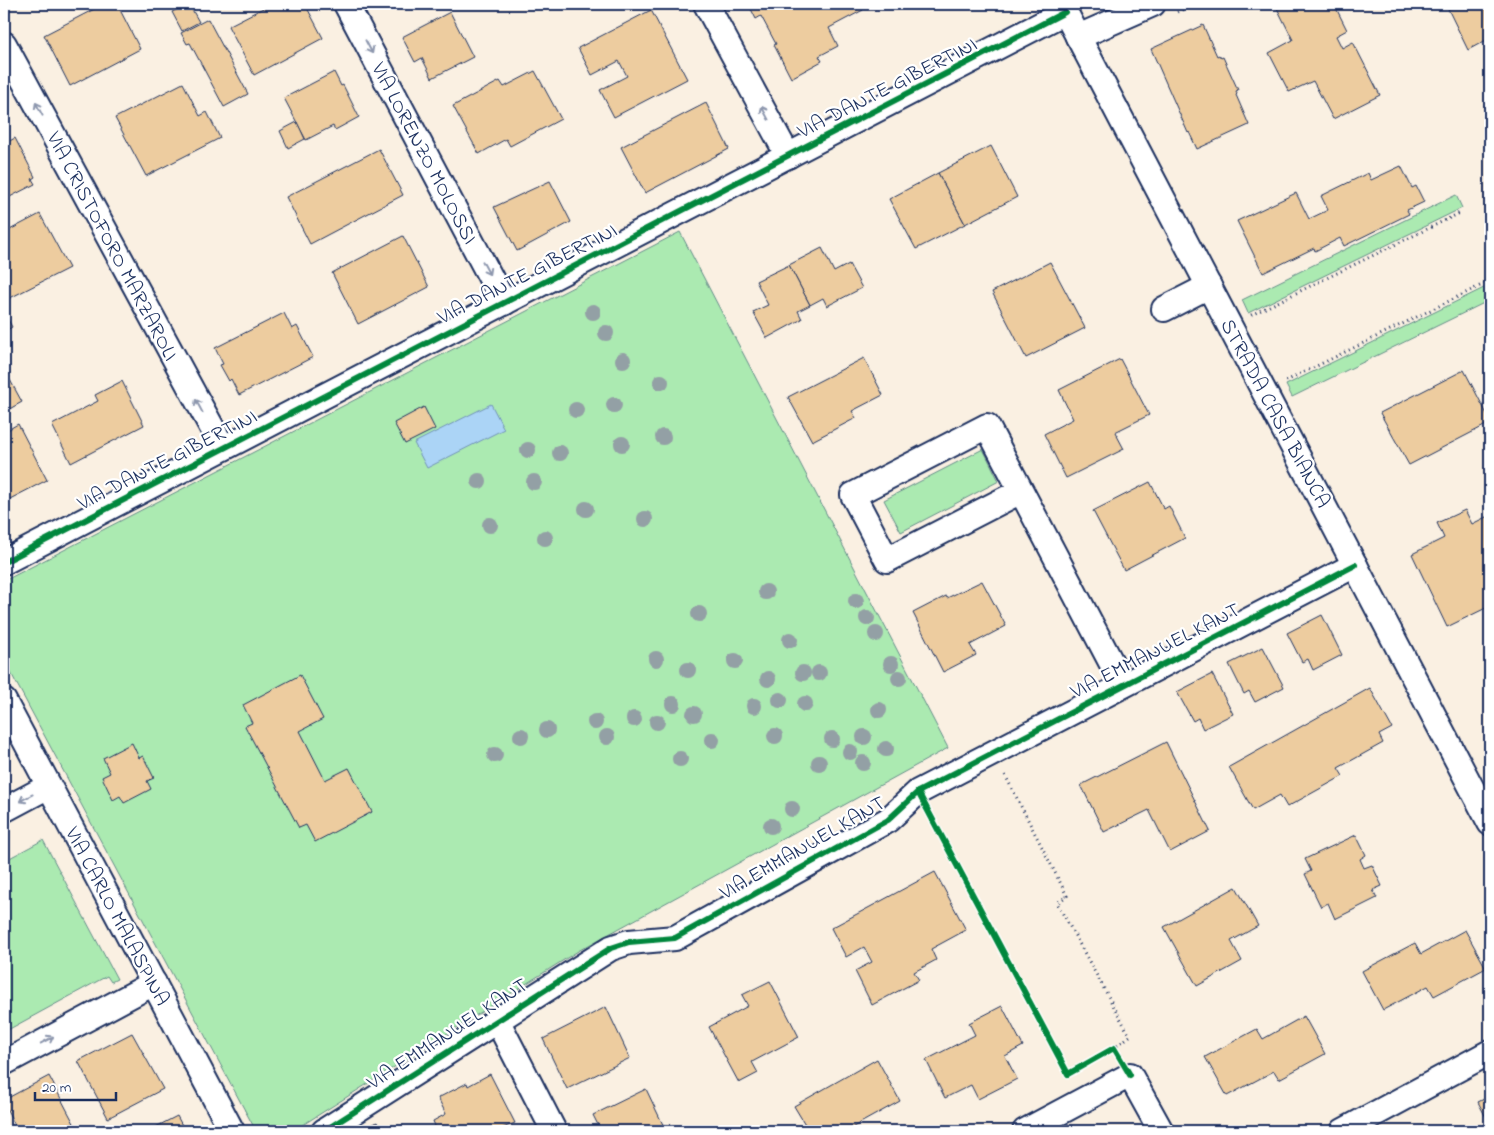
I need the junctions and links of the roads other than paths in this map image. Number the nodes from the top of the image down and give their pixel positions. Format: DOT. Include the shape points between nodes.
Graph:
graph roads {
  1 [pos="346,4"];
  2 [pos="706,4"];
  3 [pos="1153,4"];
  4 [pos="1063,8"];
  5 [pos="1078,37"];
  6 [pos="4,44"];
  7 [pos="788,156"];
  8 [pos="1209,286"];
  9 [pos="504,302"];
  10 [pos="1164,309"];
  11 [pos="223,448"];
  12 [pos="1022,492"];
  13 [pos="4,562"];
  14 [pos="1355,565"];
  15 [pos="1122,686"];
  16 [pos="4,701"];
  17 [pos="49,786"];
  18 [pos="4,810"];
  19 [pos="1490,823"];
  20 [pos="154,983"];
  21 [pos="497,1020"];
  22 [pos="1490,1052"];
  23 [pos="4,1063"];
  24 [pos="232,1131"];
  25 [pos="324,1131"];
  26 [pos="554,1131"];
  27 [pos="1025,1131"];
  28 [pos="1161,1131"];
  29 [pos="1343,1131"];
  1 -- 9 [label="street, VIA LORENZO MOLOSSI, one-way"];
  7 -- 2 [label="street, one-way"];
  3 -- 5 [label="street"];
  4 -- 5 [label="street, STRADA CASA BIANCA"];
  4 -- 7 [label="street, VIA DANTE GIBERTINI"];
  5 -- 8 [label="street, STRADA CASA BIANCA"];
  11 -- 6 [label="street, VIA CRISTOFORO MARZAROLI, one-way"];
  7 -- 9 [label="street, VIA DANTE GIBERTINI"];
  8 -- 10 [label="street"];
  8 -- 14 [label="street, STRADA CASA BIANCA"];
  9 -- 11 [label="street, VIA DANTE GIBERTINI"];
  11 -- 13 [label="street, VIA DANTE GIBERTINI"];
  12 -- 12 [label="street, VIA EMMANUEL KANT" via="987,426 853,495 887,560"];
  12 -- 15 [label="street, VIA EMMANUEL KANT"];
  14 -- 15 [label="street, VIA EMMANUEL KANT"];
  14 -- 19 [label="street, STRADA CASA BIANCA"];
  15 -- 21 [label="street, VIA EMMANUEL KANT" via="918,792 888,820 675,938 629,942 611,948"];
  16 -- 17 [label="street, VIA CARLO MALASPINA"];
  17 -- 18 [label="street, one-way"];
  17 -- 20 [label="street, VIA CARLO MALASPINA"];
  23 -- 20 [label="street, one-way"];
  20 -- 24 [label="street, VIA CARLO MALASPINA"];
  21 -- 25 [label="street, VIA EMMANUEL KANT"];
  21 -- 26 [label="street"];
  22 -- 29 [label="street"];
  27 -- 28 [label="street" via="1130,1075"];
}
